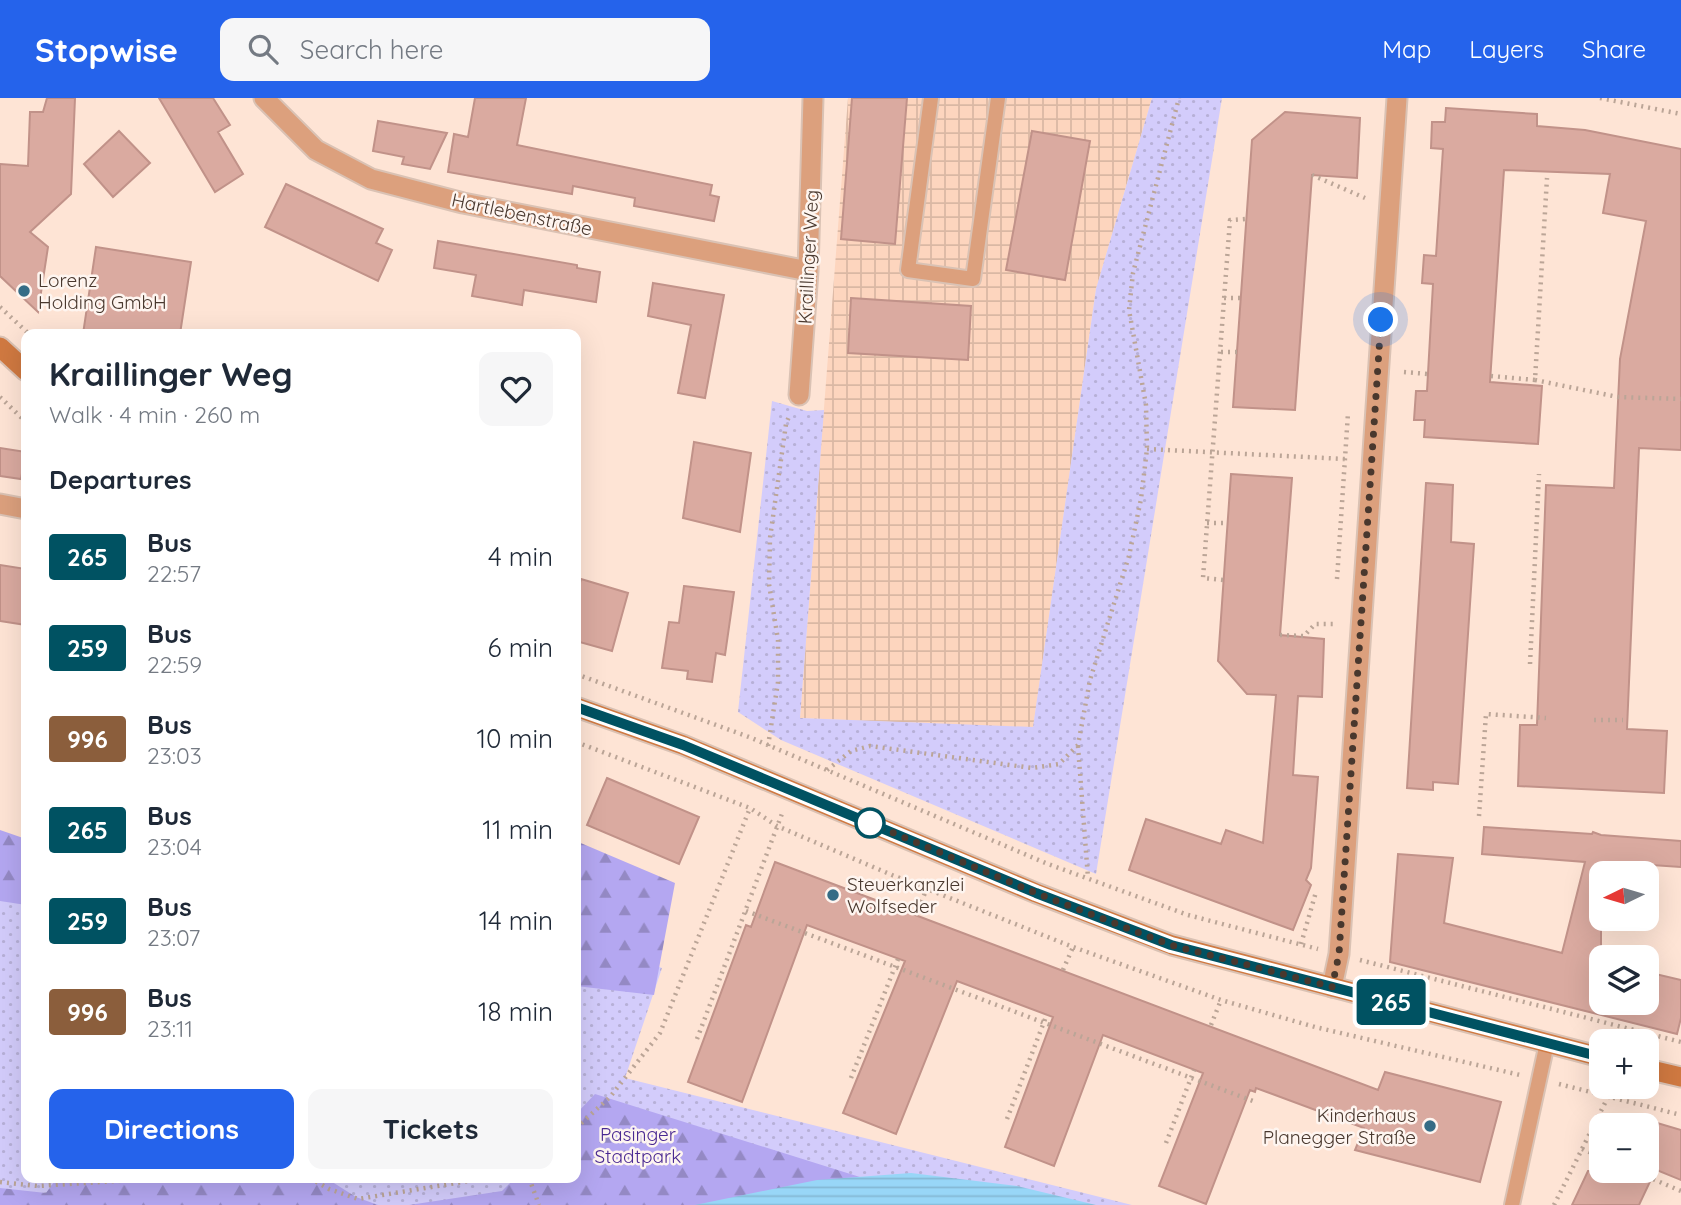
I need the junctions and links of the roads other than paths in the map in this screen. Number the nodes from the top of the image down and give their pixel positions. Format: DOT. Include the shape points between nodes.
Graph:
graph roads {
  1 [pos="264,98"];
  2 [pos="813,98"];
  3 [pos="931,98"];
  4 [pos="998,98"];
  5 [pos="1397,98"];
  6 [pos="808,271"];
  7 [pos="0,347"];
  8 [pos="21,366"];
  9 [pos="799,394"];
  10 [pos="0,504"];
  11 [pos="21,508"];
  12 [pos="581,710"];
  13 [pos="1332,987"];
  14 [pos="1547,1043"];
  15 [pos="1589,1054"];
  16 [pos="1659,1072"];
  17 [pos="1681,1077"];
  18 [pos="1512,1205"];
  1 -- 6 [label="street, Hartlebenstraße" via="316,150 371,179 463,203"];
  2 -- 6 [label="street, Kraillinger Weg"];
  3 -- 4 [label="lane" via="908,270 973,279"];
  5 -- 13 [label="street" via="1339,954"];
  6 -- 9 [label="street, Kraillinger Weg"];
  7 -- 8 [label="main road"];
  10 -- 11 [label="street"];
  12 -- 13 [label="main road" via="683,745 1171,945"];
  13 -- 14 [label="main road"];
  14 -- 15 [label="main road"];
  14 -- 18 [label="lane"];
  16 -- 17 [label="main road"];
}
